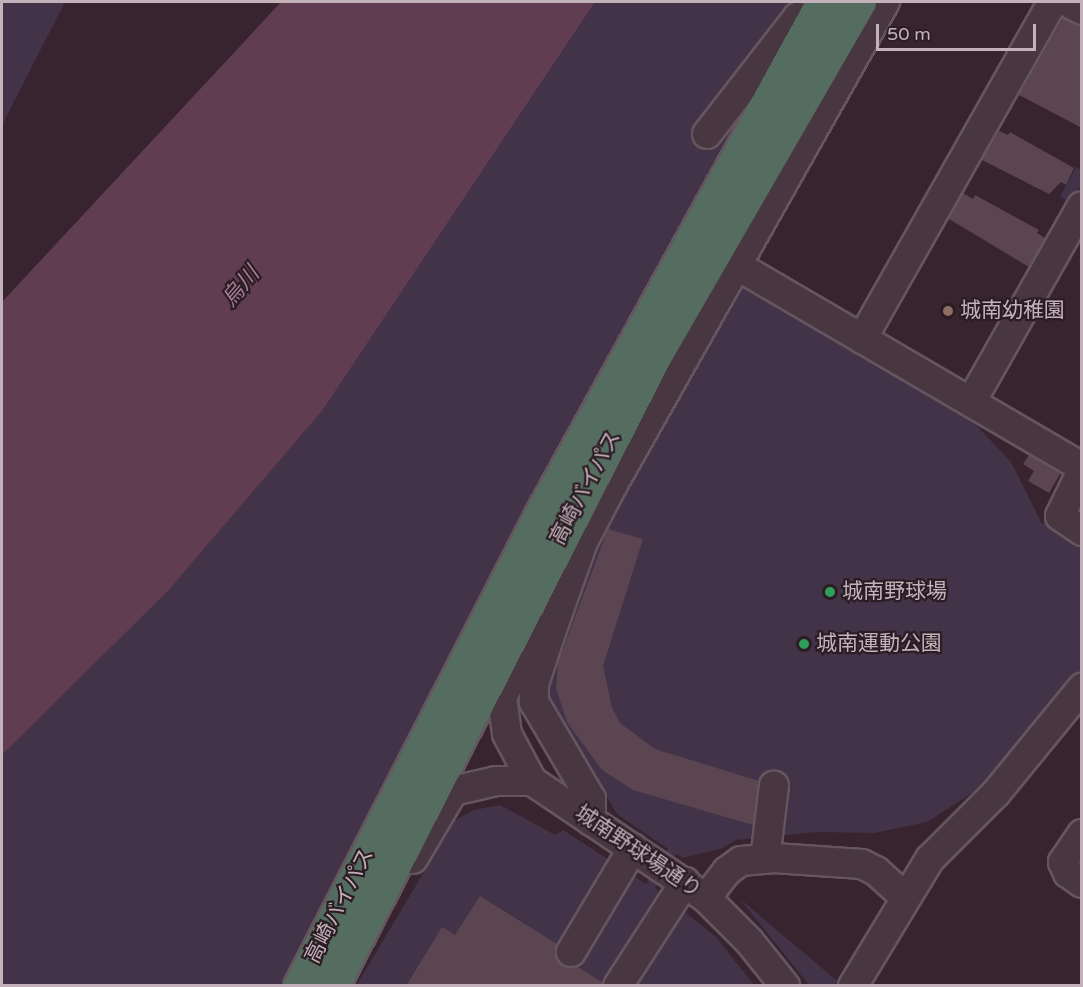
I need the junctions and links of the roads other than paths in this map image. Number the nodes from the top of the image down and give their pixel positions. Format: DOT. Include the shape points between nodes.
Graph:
graph roads {
  1 [pos="858,2"];
  2 [pos="885,2"];
  3 [pos="1053,2"];
  4 [pos="1066,2"];
  5 [pos="1082,10"];
  6 [pos="817,11"];
  7 [pos="707,134"];
  8 [pos="1082,206"];
  9 [pos="736,265"];
  10 [pos="862,339"];
  11 [pos="971,402"];
  12 [pos="1082,469"];
  13 [pos="565,528"];
  14 [pos="1082,531"];
  15 [pos="1082,688"];
  16 [pos="532,781"];
  17 [pos="774,786"];
  18 [pos="591,821"];
  19 [pos="1082,834"];
  20 [pos="633,848"];
  21 [pos="765,859"];
  22 [pos="1082,883"];
  23 [pos="696,890"];
  24 [pos="906,898"];
  25 [pos="366,917"];
  26 [pos="570,952"];
  27 [pos="300,986"];
  28 [pos="332,986"];
  29 [pos="618,986"];
  30 [pos="784,986"];
  31 [pos="853,986"];
  1 -- 13 [label="highway, 高崎バイパス" via="661,345"];
  2 -- 9 [label="street"];
  3 -- 10 [label="street"];
  4 -- 5 [label="street"];
  6 -- 7 [label="street" via="798,17"];
  6 -- 27 [label="highway, 高崎バイパス" via="542,513"];
  8 -- 11 [label="street"];
  9 -- 10 [label="street"];
  9 -- 18 [label="street" via="583,542 534,684 534,702 591,799"];
  10 -- 11 [label="street"];
  11 -- 12 [label="street"];
  12 -- 14 [label="street" via="1060,516"];
  13 -- 16 [label="street" via="540,620 502,698 501,715 507,734"];
  13 -- 25 [label="highway, 高崎バイパス"];
  15 -- 24 [label="street" via="996,793 930,859"];
  16 -- 18 [label="street, 城南野球場通り"];
  16 -- 25 [label="street" via="496,781 453,790 415,856"];
  17 -- 21 [label="street"];
  18 -- 20 [label="street, 城南野球場通り"];
  19 -- 22 [label="street" via="1063,862 1068,873"];
  20 -- 23 [label="street, 城南野球場通り"];
  20 -- 26 [label="street"];
  21 -- 23 [label="street" via="741,861"];
  21 -- 24 [label="street" via="862,864 876,871"];
  23 -- 29 [label="street"];
  23 -- 30 [label="street, 城南野球場通り" via="748,941"];
  24 -- 31 [label="street"];
  25 -- 28 [label="highway, 高崎バイパス"];
}
